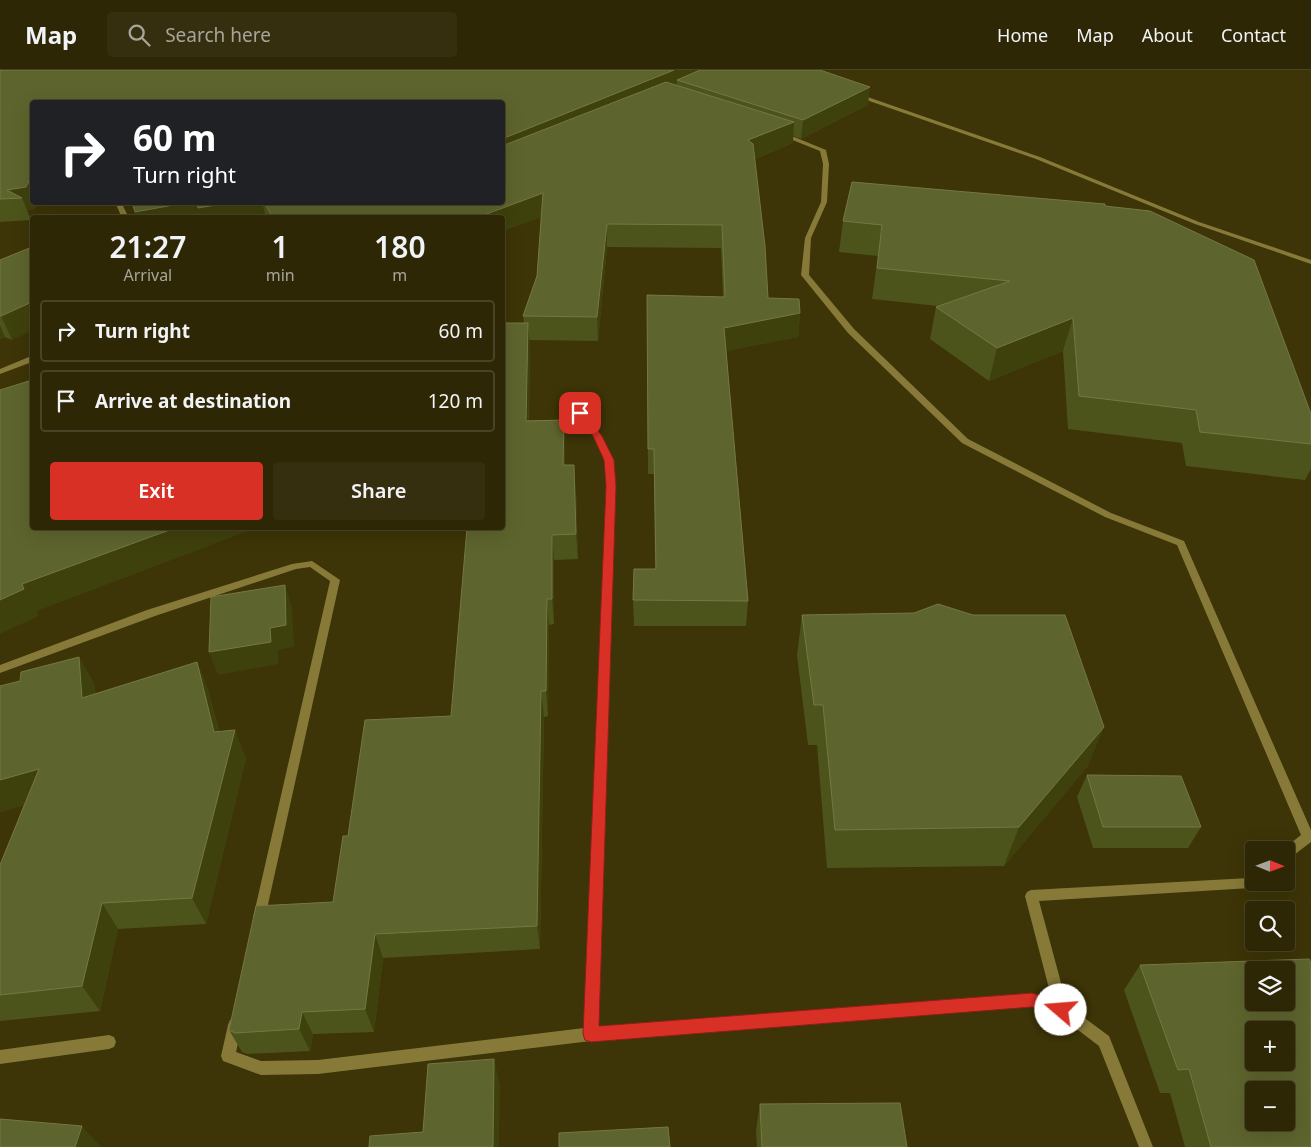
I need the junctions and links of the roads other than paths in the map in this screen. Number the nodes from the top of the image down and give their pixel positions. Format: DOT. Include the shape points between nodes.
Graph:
graph roads {
  1 [pos="846,91"];
  2 [pos="773,132"];
  3 [pos="1311,262"];
  4 [pos="30,360"];
  5 [pos="0,372"];
  6 [pos="580,413"];
  7 [pos="0,669"];
  8 [pos="1295,847"];
  9 [pos="1245,883"];
  10 [pos="256,930"];
  11 [pos="1061,1010"];
  12 [pos="237,1018"];
  13 [pos="591,1034"];
  14 [pos="109,1042"];
  15 [pos="0,1057"];
  16 [pos="1146,1147"];
  1 -- 3 [label="street" via="1038,158 1197,223"];
  2 -- 8 [label="street" via="823,150 826,164 824,202 808,238 806,275 852,331 965,441 1108,514 1181,543 1308,836"];
  4 -- 5 [label="street"];
  6 -- 13 [label="street" via="609,460 611,486"];
  7 -- 10 [label="street" via="151,613 295,566 312,564 335,580"];
  9 -- 11 [label="street" via="1031,896"];
  11 -- 13 [label="street" via="1032,1000"];
  11 -- 16 [label="street" via="1104,1041"];
  12 -- 13 [label="street" via="228,1056 261,1068 318,1067"];
  14 -- 15 [label="street"];
}
